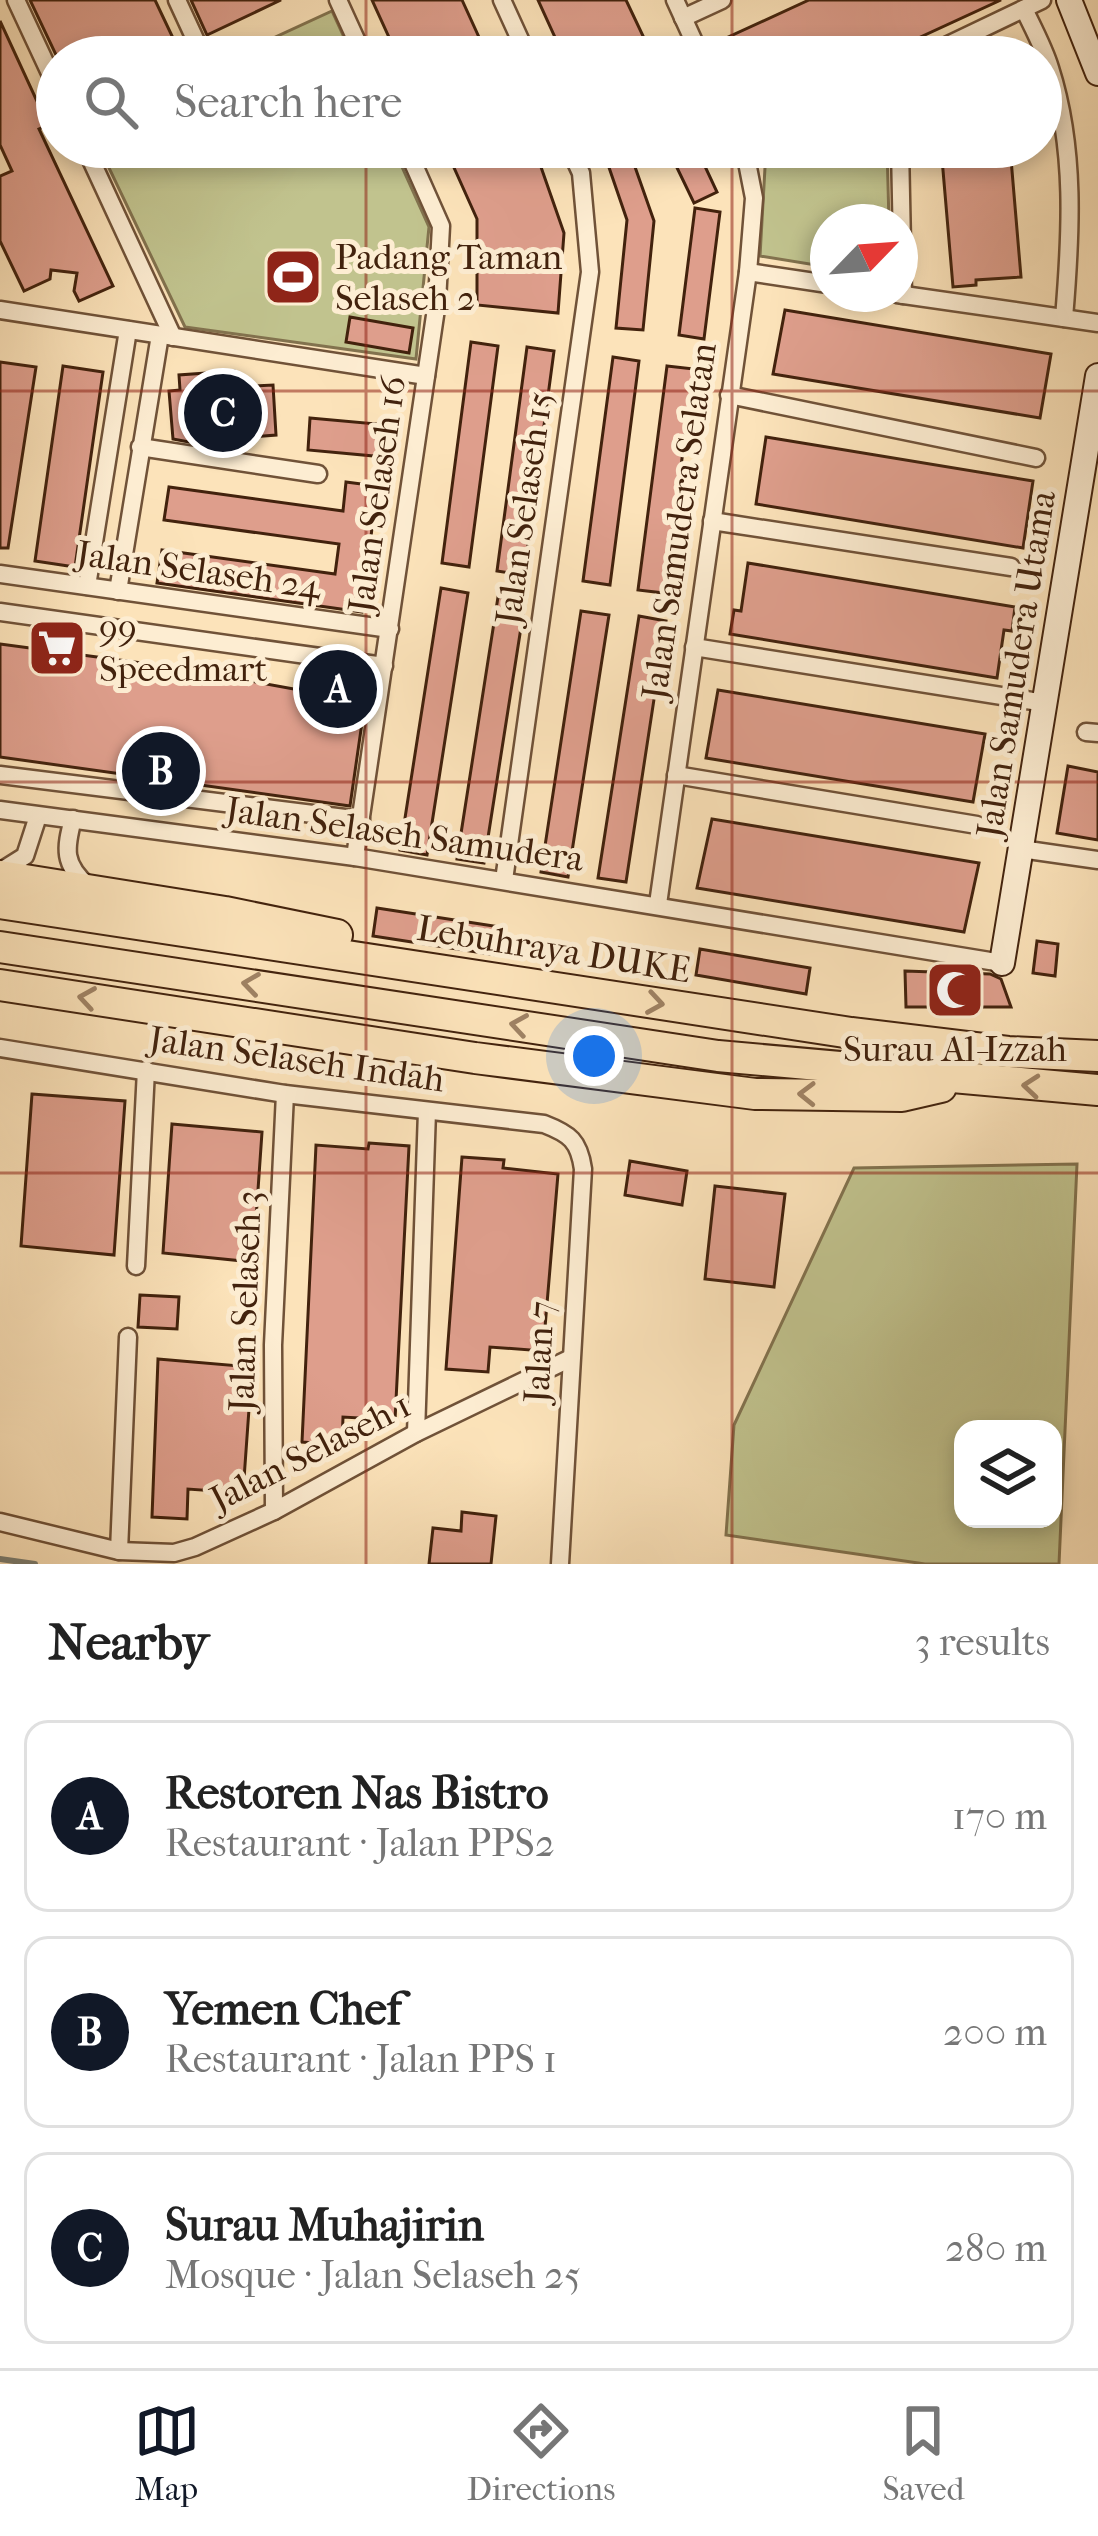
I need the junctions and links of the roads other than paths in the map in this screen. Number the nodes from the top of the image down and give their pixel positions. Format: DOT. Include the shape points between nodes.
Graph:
graph roads {
  1 [pos="16,0"];
  2 [pos="177,0"];
  3 [pos="338,0"];
  4 [pos="502,0"];
  5 [pos="675,0"];
  6 [pos="722,0"];
  7 [pos="1042,0"];
  8 [pos="1069,0"];
  9 [pos="1024,9"];
  10 [pos="683,18"];
  11 [pos="194,36"];
  12 [pos="354,36"];
  13 [pos="518,36"];
  14 [pos="691,36"];
  15 [pos="967,36"];
  16 [pos="1036,36"];
  17 [pos="36,43"];
  18 [pos="1098,73"];
  19 [pos="1062,130"];
  20 [pos="94,168"];
  21 [pos="415,168"];
  22 [pos="579,168"];
  23 [pos="748,168"];
  24 [pos="900,168"];
  25 [pos="900,204"];
  26 [pos="748,272"];
  27 [pos="810,281"];
  28 [pos="918,297"];
  29 [pos="0,310"];
  30 [pos="1064,318"];
  31 [pos="1098,322"];
  32 [pos="128,330"];
  33 [pos="167,336"];
  34 [pos="426,376"];
  35 [pos="1098,376"];
  36 [pos="729,395"];
  37 [pos="140,447"];
  38 [pos="1036,458"];
  39 [pos="1091,463"];
  40 [pos="319,474"];
  41 [pos="712,521"];
  42 [pos="1011,567"];
  43 [pos="0,574"];
  44 [pos="87,586"];
  45 [pos="118,591"];
  46 [pos="0,612"];
  47 [pos="390,629"];
  48 [pos="694,647"];
  49 [pos="384,666"];
  50 [pos="1045,703"];
  51 [pos="0,775"];
  52 [pos="676,775"];
  53 [pos="0,810"];
  54 [pos="38,815"];
  55 [pos="73,819"];
  56 [pos="361,820"];
  57 [pos="977,825"];
  58 [pos="1021,849"];
  59 [pos="355,857"];
  60 [pos="1098,860"];
  61 [pos="0,874"];
  62 [pos="504,880"];
  63 [pos="98,894"];
  64 [pos="0,903"];
  65 [pos="658,904"];
  66 [pos="0,947"];
  67 [pos="1002,963"];
  68 [pos="0,985"];
  69 [pos="570,990"];
  70 [pos="0,1048"];
  71 [pos="1098,1056"];
  72 [pos="146,1070"];
  73 [pos="964,1080"];
  74 [pos="1098,1090"];
  75 [pos="286,1094"];
  76 [pos="427,1111"];
  77 [pos="579,1144"];
  78 [pos="136,1265"];
  79 [pos="128,1337"];
  80 [pos="569,1359"];
  81 [pos="416,1432"];
  82 [pos="274,1510"];
  83 [pos="0,1522"];
  84 [pos="119,1551"];
  85 [pos="560,1564"];
  1 -- 17 [label="street"];
  2 -- 11 [label="street"];
  3 -- 12 [label="street"];
  4 -- 13 [label="street"];
  5 -- 10 [label="street"];
  6 -- 10 [label="street"];
  7 -- 9 [label="street"];
  8 -- 18 [label="street"];
  9 -- 15 [label="street"];
  9 -- 16 [label="street"];
  10 -- 14 [label="street"];
  19 -- 30 [label="street" via="1071,232"];
  20 -- 33 [label="street"];
  21 -- 34 [label="street, Jalan Selaseh 16" via="441,226"];
  22 -- 62 [label="street, Jalan Selaseh 15" via="590,272"];
  23 -- 26 [label="street, Jalan Samudera Selatan"];
  24 -- 25 [label="street"];
  26 -- 27 [label="street"];
  26 -- 36 [label="street, Jalan Samudera Selatan"];
  28 -- 30 [label="street"];
  29 -- 32 [label="street"];
  30 -- 31 [label="street"];
  32 -- 33 [label="street"];
  32 -- 44 [label="street"];
  33 -- 34 [label="street"];
  33 -- 37 [label="street"];
  34 -- 47 [label="street, Jalan Selaseh 16"];
  35 -- 39 [label="street, Jalan Samudera Utama"];
  36 -- 38 [label="street"];
  36 -- 41 [label="street, Jalan Samudera Selatan"];
  37 -- 40 [label="street"];
  37 -- 45 [label="street"];
  39 -- 50 [label="street, Jalan Samudera Utama"];
  41 -- 42 [label="street"];
  41 -- 48 [label="street, Jalan Samudera Selatan"];
  43 -- 44 [label="street, Jalan Selaseh 24"];
  44 -- 45 [label="street, Jalan Selaseh 24"];
  45 -- 47 [label="street, Jalan Selaseh 24"];
  46 -- 49 [label="street"];
  47 -- 49 [label="street, Jalan Selaseh 16"];
  48 -- 50 [label="street"];
  48 -- 52 [label="street, Jalan Samudera Selatan"];
  49 -- 56 [label="street, Jalan Selaseh 16"];
  50 -- 58 [label="street, Jalan Samudera Utama"];
  51 -- 56 [label="street"];
  52 -- 57 [label="street"];
  52 -- 65 [label="street, Jalan Samudera Selatan"];
  53 -- 54 [label="street, Jalan Selaseh Samudera"];
  54 -- 55 [label="street, Jalan Selaseh Samudera"];
  54 -- 61 [label="street" via="25,856"];
  55 -- 59 [label="street, Jalan Selaseh Samudera"];
  55 -- 63 [label="street" via="67,864"];
  56 -- 59 [label="street, Jalan Selaseh 16"];
  58 -- 60 [label="street"];
  58 -- 67 [label="street, Jalan Samudera Utama"];
  59 -- 62 [label="street, Jalan Selaseh Samudera"];
  61 -- 63 [label="highway"];
  62 -- 65 [label="street, Jalan Selaseh Samudera"];
  63 -- 69 [label="highway" via="225,912"];
  64 -- 69 [label="highway, Lebuhraya DUKE"];
  65 -- 67 [label="street, Jalan Selaseh Samudera"];
  73 -- 66 [label="highway, one-way" via="718,1056"];
  73 -- 68 [label="highway, one-way" via="902,1096 755,1094"];
  69 -- 71 [label="highway, Lebuhraya DUKE, one-way" via="851,1033"];
  70 -- 72 [label="street, Jalan Selaseh Indah"];
  72 -- 75 [label="street, Jalan Selaseh Indah"];
  72 -- 78 [label="street"];
  74 -- 73 [label="highway, one-way"];
  75 -- 76 [label="street, Jalan Selaseh Indah"];
  75 -- 82 [label="street, Jalan Selaseh 3"];
  76 -- 77 [label="street, Jalan Selaseh Indah" via="544,1124"];
  76 -- 81 [label="street"];
  77 -- 80 [label="street, Jalan 7" via="584,1169"];
  79 -- 84 [label="street"];
  80 -- 81 [label="street, Jalan Selaseh 1"];
  80 -- 85 [label="street, Jalan 7"];
  81 -- 82 [label="street, Jalan Selaseh 1"];
  82 -- 84 [label="street, Jalan Selaseh 1" via="174,1553"];
  83 -- 84 [label="street, Jalan Selaseh 1"];
}
